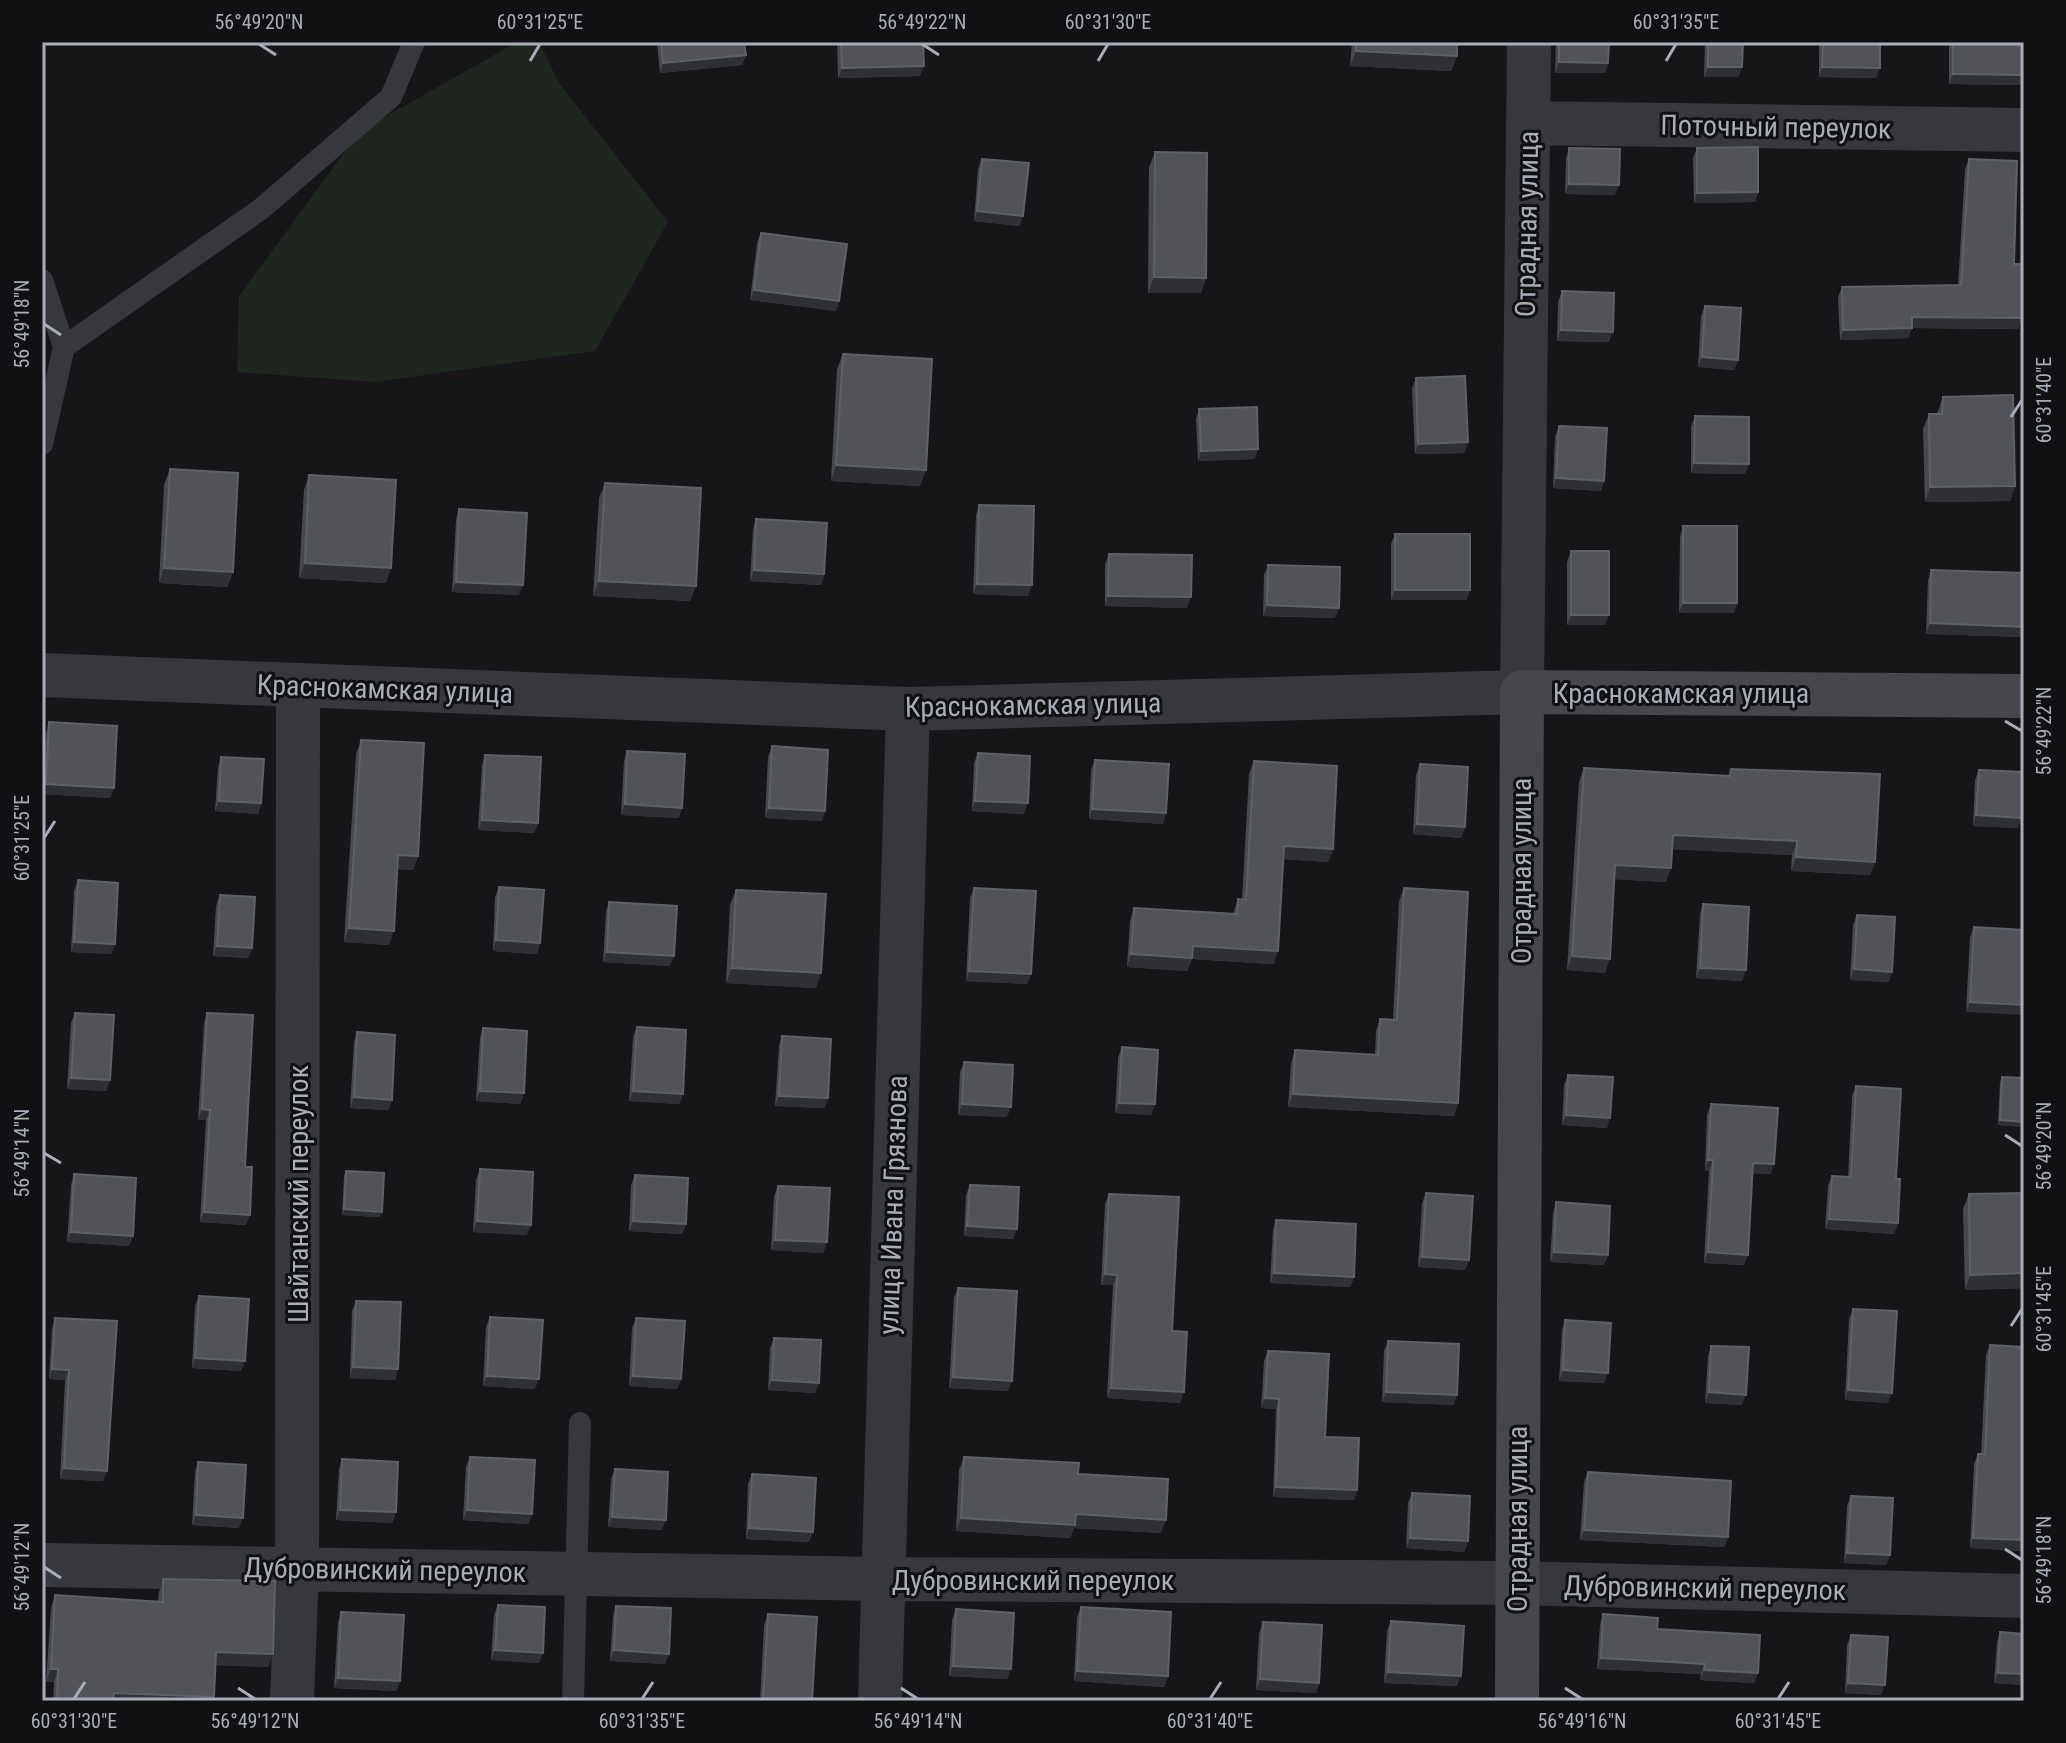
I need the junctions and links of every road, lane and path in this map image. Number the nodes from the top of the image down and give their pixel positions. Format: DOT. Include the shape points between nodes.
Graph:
graph roads {
  1 [pos="414,42"];
  2 [pos="1529,42"];
  3 [pos="1528,123"];
  4 [pos="2024,130"];
  5 [pos="42,280"];
  6 [pos="64,347"];
  7 [pos="42,444"];
  8 [pos="42,675"];
  9 [pos="298,686"];
  10 [pos="1522,692"];
  11 [pos="2024,696"];
  12 [pos="908,709"];
  13 [pos="580,1423"];
  14 [pos="42,1565"];
  15 [pos="297,1568"];
  16 [pos="576,1573"];
  17 [pos="882,1579"];
  18 [pos="1516,1583"];
  19 [pos="2024,1596"];
  20 [pos="292,1701"];
  21 [pos="573,1701"];
  22 [pos="880,1701"];
  23 [pos="1517,1701"];
  1 -- 6 [label="lane" via="391,97 261,209"];
  2 -- 3 [label="street, Отрадная улица"];
  3 -- 4 [label="street, Поточный переулок"];
  3 -- 10 [label="street, Отрадная улица"];
  5 -- 6 [label="lane"];
  6 -- 7 [label="lane"];
  8 -- 9 [label="street, Краснокамская улица"];
  9 -- 12 [label="street, Краснокамская улица"];
  9 -- 15 [label="street, Шайтанский переулок"];
  10 -- 11 [label="street, Краснокамская улица"];
  10 -- 12 [label="street, Краснокамская улица"];
  10 -- 18 [label="street, Отрадная улица"];
  12 -- 17 [label="street, улица Ивана Грязнова"];
  13 -- 16 [label="lane"];
  14 -- 15 [label="street, Дубровинский переулок"];
  15 -- 16 [label="street, Дубровинский переулок"];
  15 -- 20 [label="street, Шайтанский переулок"];
  16 -- 17 [label="street, Дубровинский переулок"];
  16 -- 21 [label="lane"];
  17 -- 18 [label="street, Дубровинский переулок"];
  17 -- 22 [label="street, улица Ивана Грязнова"];
  18 -- 19 [label="street, Дубровинский переулок"];
  18 -- 23 [label="street, Отрадная улица"];
}
